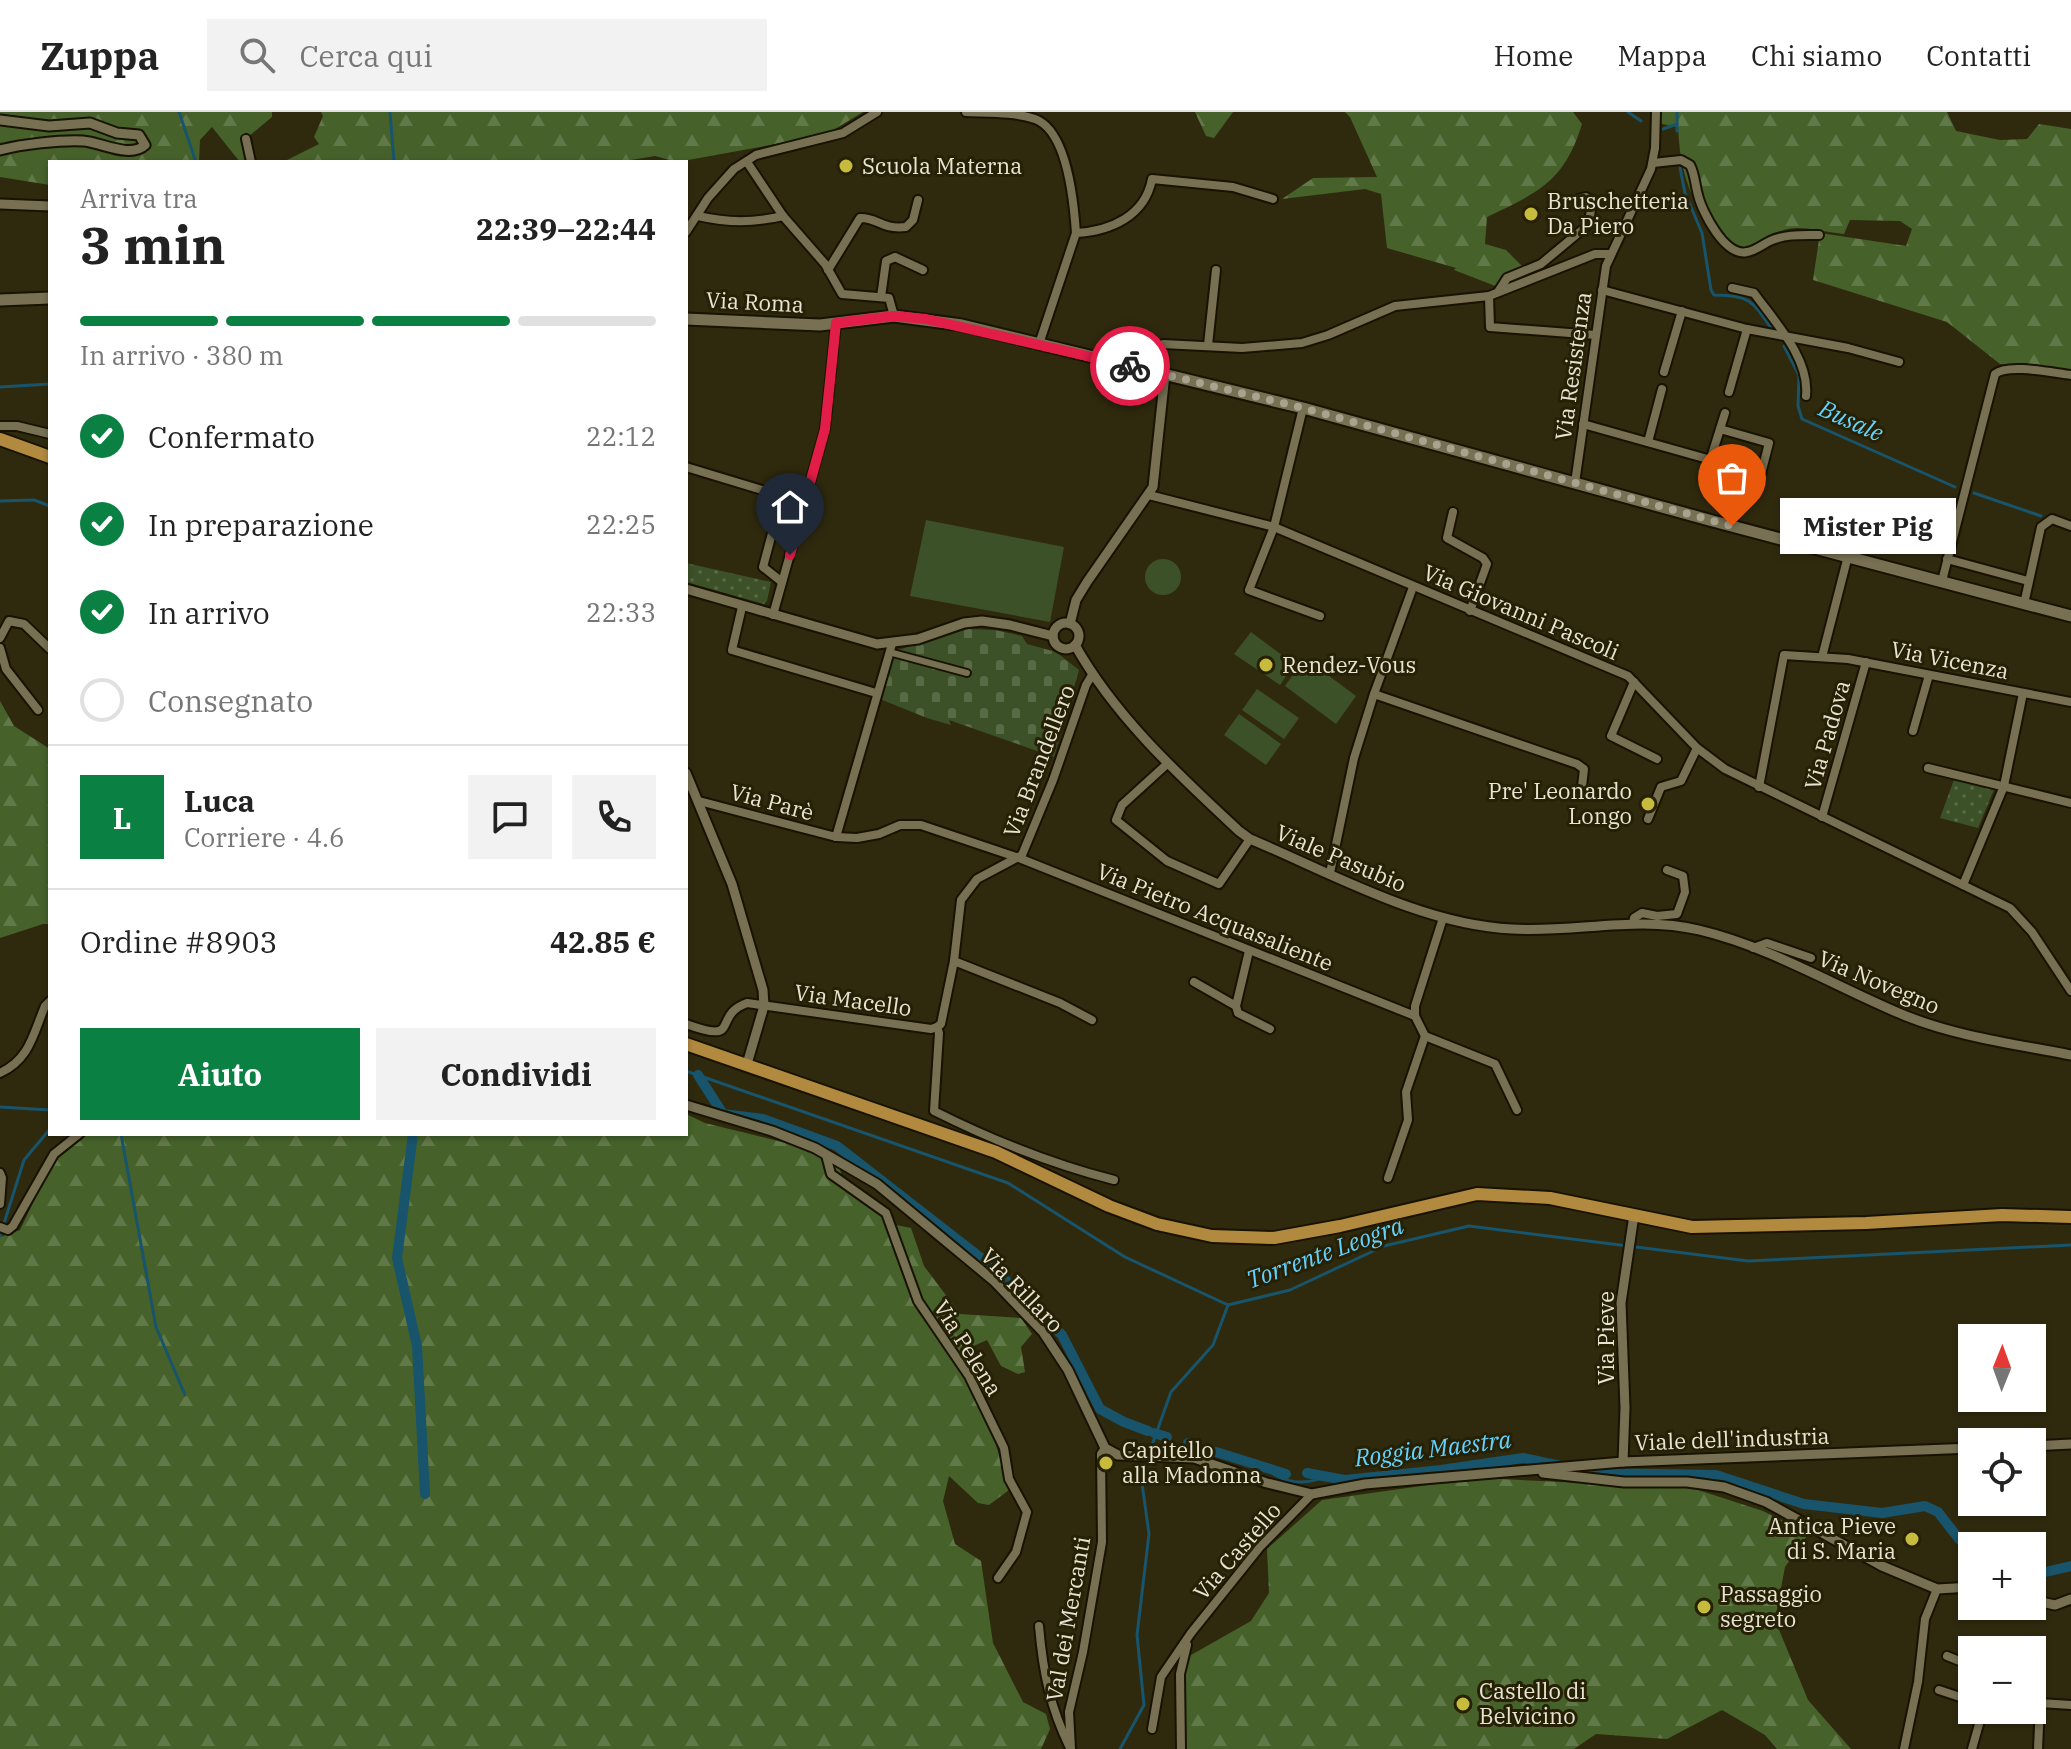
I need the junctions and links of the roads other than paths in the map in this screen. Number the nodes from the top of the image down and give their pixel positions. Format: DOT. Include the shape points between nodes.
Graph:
graph roads {
  1 [pos="877,112"];
  2 [pos="966,112"];
  3 [pos="1656,112"];
  4 [pos="0,120"];
  5 [pos="246,139"];
  6 [pos="0,150"];
  7 [pos="251,160"];
  8 [pos="747,162"];
  9 [pos="1653,163"];
  10 [pos="1273,199"];
  11 [pos="1578,199"];
  12 [pos="918,200"];
  13 [pos="0,204"];
  14 [pos="48,206"];
  15 [pos="698,216"];
  16 [pos="783,216"];
  17 [pos="688,229"];
  18 [pos="1076,233"];
  19 [pos="1819,235"];
  20 [pos="1610,254"];
  21 [pos="827,267"];
  22 [pos="923,270"];
  23 [pos="1216,270"];
  24 [pos="1732,288"];
  25 [pos="1602,290"];
  26 [pos="1494,294"];
  27 [pos="881,297"];
  28 [pos="48,298"];
  29 [pos="0,300"];
  30 [pos="1682,311"];
  31 [pos="894,316"];
  32 [pos="688,319"];
  33 [pos="836,323"];
  34 [pos="1747,329"];
  35 [pos="1596,335"];
  36 [pos="1786,338"];
  37 [pos="1039,344"];
  38 [pos="1208,345"];
  39 [pos="1899,362"];
  40 [pos="1147,370"];
  41 [pos="1664,372"];
  42 [pos="1165,374"];
  43 [pos="2071,375"];
  44 [pos="1662,389"];
  45 [pos="1729,392"];
  46 [pos="1806,396"];
  47 [pos="1303,408"];
  48 [pos="1725,413"];
  49 [pos="1583,424"];
  50 [pos="0,426"];
  51 [pos="1720,429"];
  52 [pos="48,434"];
  53 [pos="0,439"];
  54 [pos="1648,442"];
  55 [pos="48,456"];
  56 [pos="1710,461"];
  57 [pos="688,468"];
  58 [pos="1575,483"];
  59 [pos="1149,495"];
  60 [pos="782,496"];
  61 [pos="807,497"];
  62 [pos="1453,512"];
  63 [pos="2071,526"];
  64 [pos="1274,527"];
  65 [pos="1848,556"];
  66 [pos="1947,559"];
  67 [pos="1942,581"];
  68 [pos="2028,581"];
  69 [pos="782,582"];
  70 [pos="1413,587"];
  71 [pos="688,591"];
  72 [pos="2024,604"];
  73 [pos="742,607"];
  74 [pos="1470,611"];
  75 [pos="773,615"];
  76 [pos="1320,616"];
  77 [pos="2071,616"];
  78 [pos="1070,624"];
  79 [pos="1053,636"];
  80 [pos="0,638"];
  81 [pos="1075,645"];
  82 [pos="48,647"];
  83 [pos="0,648"];
  84 [pos="891,648"];
  85 [pos="1822,657"];
  86 [pos="1866,662"];
  87 [pos="967,673"];
  88 [pos="1092,675"];
  89 [pos="1929,675"];
  90 [pos="1634,682"];
  91 [pos="876,693"];
  92 [pos="2023,693"];
  93 [pos="1374,694"];
  94 [pos="2071,702"];
  95 [pos="38,710"];
  96 [pos="1913,731"];
  97 [pos="1697,748"];
  98 [pos="1657,759"];
  99 [pos="1167,764"];
  100 [pos="1928,768"];
  101 [pos="688,781"];
  102 [pos="2004,786"];
  103 [pos="1759,787"];
  104 [pos="1581,795"];
  105 [pos="699,801"];
  106 [pos="2071,803"];
  107 [pos="1822,817"];
  108 [pos="1648,819"];
  109 [pos="836,837"];
  110 [pos="1250,839"];
  111 [pos="1000,853"];
  112 [pos="1019,858"];
  113 [pos="1667,870"];
  114 [pos="1330,873"];
  115 [pos="1963,885"];
  116 [pos="1443,918"];
  117 [pos="1633,924"];
  118 [pos="1678,925"];
  119 [pos="1753,948"];
  120 [pos="1249,951"];
  121 [pos="1811,958"];
  122 [pos="954,961"];
  123 [pos="1194,982"];
  124 [pos="2071,991"];
  125 [pos="48,1003"];
  126 [pos="764,1006"];
  127 [pos="1236,1006"];
  128 [pos="1415,1016"];
  129 [pos="1092,1020"];
  130 [pos="688,1025"];
  131 [pos="937,1027"];
  132 [pos="1270,1029"];
  133 [pos="1425,1036"];
  134 [pos="688,1045"];
  135 [pos="2071,1055"];
  136 [pos="747,1064"];
  137 [pos="0,1073"];
  138 [pos="688,1106"];
  139 [pos="1517,1110"];
  140 [pos="76,1136"];
  141 [pos="826,1155"];
  142 [pos="0,1173"];
  143 [pos="1388,1178"];
  144 [pos="1114,1180"];
  145 [pos="0,1204"];
  146 [pos="1634,1215"];
  147 [pos="2071,1217"];
  148 [pos="4,1228"];
  149 [pos="2071,1444"];
  150 [pos="2046,1445"];
  151 [pos="1105,1448"];
  152 [pos="1958,1449"];
  153 [pos="1623,1462"];
  154 [pos="1516,1471"];
  155 [pos="1312,1494"];
  156 [pos="998,1578"];
  157 [pos="1958,1588"];
  158 [pos="1937,1589"];
  159 [pos="2071,1599"];
  160 [pos="2046,1603"];
  161 [pos="1039,1626"];
  162 [pos="1191,1633"];
  163 [pos="1947,1656"];
  164 [pos="1958,1660"];
  165 [pos="1939,1690"];
  166 [pos="1958,1696"];
  167 [pos="2046,1701"];
  168 [pos="2071,1705"];
  169 [pos="1979,1724"];
  170 [pos="2037,1724"];
  171 [pos="1152,1729"];
  172 [pos="1070,1749"];
  173 [pos="1181,1749"];
  174 [pos="1904,1749"];
  175 [pos="1972,1749"];
  176 [pos="2038,1749"];
  1 -- 8 [label="street" via="843,133 756,155"];
  2 -- 18 [label="street" via="1035,119 1046,126 1073,192"];
  3 -- 9 [label="street"];
  4 -- 6 [label="street" via="49,126 90,123 139,135 145,145 129,151 82,141"];
  5 -- 7 [label="street"];
  8 -- 15 [label="street" via="734,169"];
  8 -- 16 [label="street"];
  9 -- 19 [label="street" via="1681,160 1692,167 1700,203 1732,250 1750,252 1777,238"];
  9 -- 20 [label="street, Via Resistenza"];
  10 -- 18 [label="street" via="1233,187 1152,179 1150,192 1131,216 1094,232"];
  11 -- 26 [label="street" via="1593,201 1588,225 1541,264 1507,278"];
  12 -- 21 [label="street" via="906,227 889,229 860,218"];
  13 -- 14 [label="street"];
  15 -- 16 [label="street" via="755,223"];
  15 -- 17 [label="street"];
  16 -- 21 [label="street"];
  18 -- 37 [label="street"];
  20 -- 25 [label="street, Via Resistenza"];
  20 -- 26 [label="street" via="1595,254"];
  21 -- 27 [label="street" via="842,294"];
  22 -- 27 [label="street" via="895,257 886,261"];
  23 -- 38 [label="street"];
  24 -- 36 [label="street" via="1754,293"];
  25 -- 30 [label="street"];
  25 -- 35 [label="street, Via Resistenza"];
  26 -- 35 [label="street" via="1490,327"];
  26 -- 38 [label="street" via="1395,306 1302,343"];
  27 -- 31 [label="street" via="889,298"];
  28 -- 29 [label="main road"];
  30 -- 34 [label="street"];
  30 -- 41 [label="street"];
  31 -- 33 [label="main road, Via Roma"];
  31 -- 37 [label="main road, Via Roma" via="962,325"];
  32 -- 33 [label="main road, Via Roma"];
  33 -- 61 [label="street" via="825,429"];
  34 -- 36 [label="street"];
  34 -- 45 [label="street"];
  35 -- 49 [label="street, Via Resistenza"];
  36 -- 39 [label="street"];
  36 -- 46 [label="street" via="1808,380"];
  37 -- 40 [label="main road, Via Roma"];
  38 -- 40 [label="street" via="1160,345"];
  40 -- 42 [label="main road, Via Roma"];
  42 -- 47 [label="main road, Via Roma"];
  42 -- 59 [label="street"];
  43 -- 66 [label="street" via="1999,370 1995,374"];
  44 -- 54 [label="street"];
  47 -- 58 [label="main road, Via Roma"];
  47 -- 64 [label="street"];
  48 -- 51 [label="street"];
  49 -- 54 [label="street"];
  49 -- 58 [label="street, Via Resistenza"];
  50 -- 52 [label="street"];
  51 -- 56 [label="street"];
  51 -- 56 [label="street" via="1769,443 1761,474"];
  53 -- 55 [label="main road"];
  54 -- 56 [label="street"];
  57 -- 60 [label="street"];
  58 -- 65 [label="main road, Via Roma"];
  59 -- 64 [label="street, Via Giovanni Pascoli"];
  59 -- 78 [label="street" via="1087,582"];
  60 -- 61 [label="street"];
  60 -- 69 [label="street" via="763,567"];
  61 -- 69 [label="street"];
  62 -- 74 [label="street" via="1447,538 1487,564"];
  63 -- 68 [label="street" via="2056,519 2044,523"];
  64 -- 70 [label="street, Via Giovanni Pascoli"];
  64 -- 76 [label="street" via="1249,590"];
  65 -- 67 [label="main road, Via Roma"];
  65 -- 85 [label="street"];
  66 -- 67 [label="street"];
  66 -- 68 [label="street"];
  67 -- 72 [label="main road, Via Roma"];
  68 -- 72 [label="street"];
  69 -- 75 [label="street"];
  70 -- 74 [label="street, Via Giovanni Pascoli"];
  70 -- 93 [label="street"];
  71 -- 73 [label="street"];
  72 -- 77 [label="main road, Via Roma"];
  73 -- 75 [label="street"];
  73 -- 91 [label="street" via="732,650 844,688"];
  74 -- 90 [label="street, Via Giovanni Pascoli"];
  75 -- 84 [label="street"];
  78 -- 79 [label="street" via="1058,626"];
  78 -- 81 [label="street, Viale Pasubio" via="1079,633"];
  79 -- 81 [label="street" via="1063,649"];
  79 -- 84 [label="street" via="982,621"];
  80 -- 82 [label="street" via="9,621 24,624"];
  81 -- 88 [label="street, Viale Pasubio"];
  83 -- 95 [label="street" via="6,669"];
  84 -- 87 [label="street"];
  84 -- 91 [label="street, Via Parè"];
  85 -- 86 [label="street, Via Vicenza"];
  85 -- 103 [label="street, Via Vicenza" via="1784,655"];
  86 -- 89 [label="street, Via Vicenza"];
  86 -- 107 [label="street, Via Padova"];
  88 -- 99 [label="street, Viale Pasubio"];
  88 -- 112 [label="street, Via Brandellero"];
  89 -- 92 [label="street, Via Vicenza"];
  89 -- 96 [label="street"];
  90 -- 97 [label="street, Via Giovanni Pascoli"];
  90 -- 98 [label="street" via="1611,736"];
  91 -- 109 [label="street, Via Parè"];
  92 -- 94 [label="street, Via Vicenza"];
  92 -- 102 [label="street"];
  93 -- 104 [label="street" via="1577,764 1585,776"];
  93 -- 114 [label="street" via="1354,758"];
  97 -- 103 [label="street, Via Giovanni Pascoli"];
  97 -- 108 [label="street" via="1681,781 1661,787"];
  99 -- 110 [label="street, Viale Pasubio"];
  99 -- 110 [label="street" via="1122,805 1116,820 1167,861 1219,884"];
  100 -- 102 [label="street"];
  101 -- 105 [label="street"];
  102 -- 106 [label="street"];
  102 -- 115 [label="street"];
  103 -- 107 [label="street, Via Giovanni Pascoli"];
  105 -- 109 [label="street, Via Parè"];
  105 -- 126 [label="street" via="732,884"];
  107 -- 115 [label="street, Via Giovanni Pascoli"];
  109 -- 111 [label="street, Via Parè" via="921,825"];
  110 -- 114 [label="street, Viale Pasubio"];
  111 -- 112 [label="street, Via Pietro Acquasaliente"];
  112 -- 120 [label="street, Via Pietro Acquasaliente"];
  112 -- 122 [label="street, Via Brandellero" via="977,879 965,892"];
  113 -- 117 [label="street" via="1683,876 1685,892 1677,914 1642,913"];
  114 -- 116 [label="street, Viale Pasubio"];
  115 -- 124 [label="street, Via Giovanni Pascoli" via="2010,908"];
  116 -- 117 [label="street, Viale Pasubio" via="1512,929"];
  116 -- 128 [label="street"];
  117 -- 118 [label="street, Viale Pasubio"];
  118 -- 119 [label="street, Via Novegno"];
  119 -- 121 [label="street" via="1767,943"];
  119 -- 135 [label="street, Via Novegno" via="1941,1029"];
  120 -- 127 [label="street"];
  120 -- 128 [label="street, Via Pietro Acquasaliente"];
  122 -- 129 [label="street"];
  122 -- 131 [label="street, Via Brandellero"];
  123 -- 127 [label="street"];
  125 -- 137 [label="street" via="26,1054"];
  126 -- 130 [label="street" via="738,1006 717,1032"];
  126 -- 131 [label="street, Via Macello"];
  126 -- 136 [label="street"];
  127 -- 132 [label="street" via="1238,1013"];
  128 -- 133 [label="street"];
  131 -- 144 [label="street, Via Brandellero" via="934,1111 1063,1167"];
  133 -- 139 [label="street" via="1495,1064"];
  133 -- 143 [label="street" via="1406,1092 1408,1120"];
  134 -- 136 [label="main road"];
  136 -- 146 [label="main road" via="996,1152 1157,1224 1212,1236 1274,1238 1477,1194 1550,1198"];
  138 -- 141 [label="street, Via Rillaro" via="772,1131"];
  140 -- 148 [label="street" via="54,1154 13,1226"];
  141 -- 151 [label="street, Via Rillaro" via="877,1184 994,1281 1043,1332 1068,1370"];
  141 -- 156 [label="street, Via Pelena" via="831,1174 886,1213 918,1301 969,1376 1004,1448 1009,1479 1027,1512 1016,1552"];
  142 -- 145 [label="street"];
  146 -- 147 [label="main road" via="1692,1227"];
  146 -- 153 [label="street, Via Pieve" via="1621,1303"];
  149 -- 150 [label="street"];
  151 -- 155 [label="street" via="1118,1455 1194,1458"];
  151 -- 172 [label="street, Val dei Mercanti" via="1102,1542 1069,1712"];
  152 -- 153 [label="street, Viale dell'industria"];
  153 -- 154 [label="street, Viale dell'industria"];
  154 -- 155 [label="street, Viale dell'industria"];
  154 -- 158 [label="street" via="1724,1487 1766,1502 1882,1566"];
  155 -- 162 [label="street, Via Castello" via="1260,1547"];
  157 -- 158 [label="street"];
  158 -- 174 [label="street" via="1925,1619"];
  159 -- 160 [label="street"];
  161 -- 172 [label="street" via="1043,1675"];
  162 -- 171 [label="street, Via Castello" via="1161,1677"];
  162 -- 173 [label="street, Via Castello" via="1180,1674"];
  163 -- 164 [label="street"];
  165 -- 166 [label="street"];
  167 -- 168 [label="street"];
  169 -- 175 [label="street"];
  170 -- 176 [label="street"];
}
